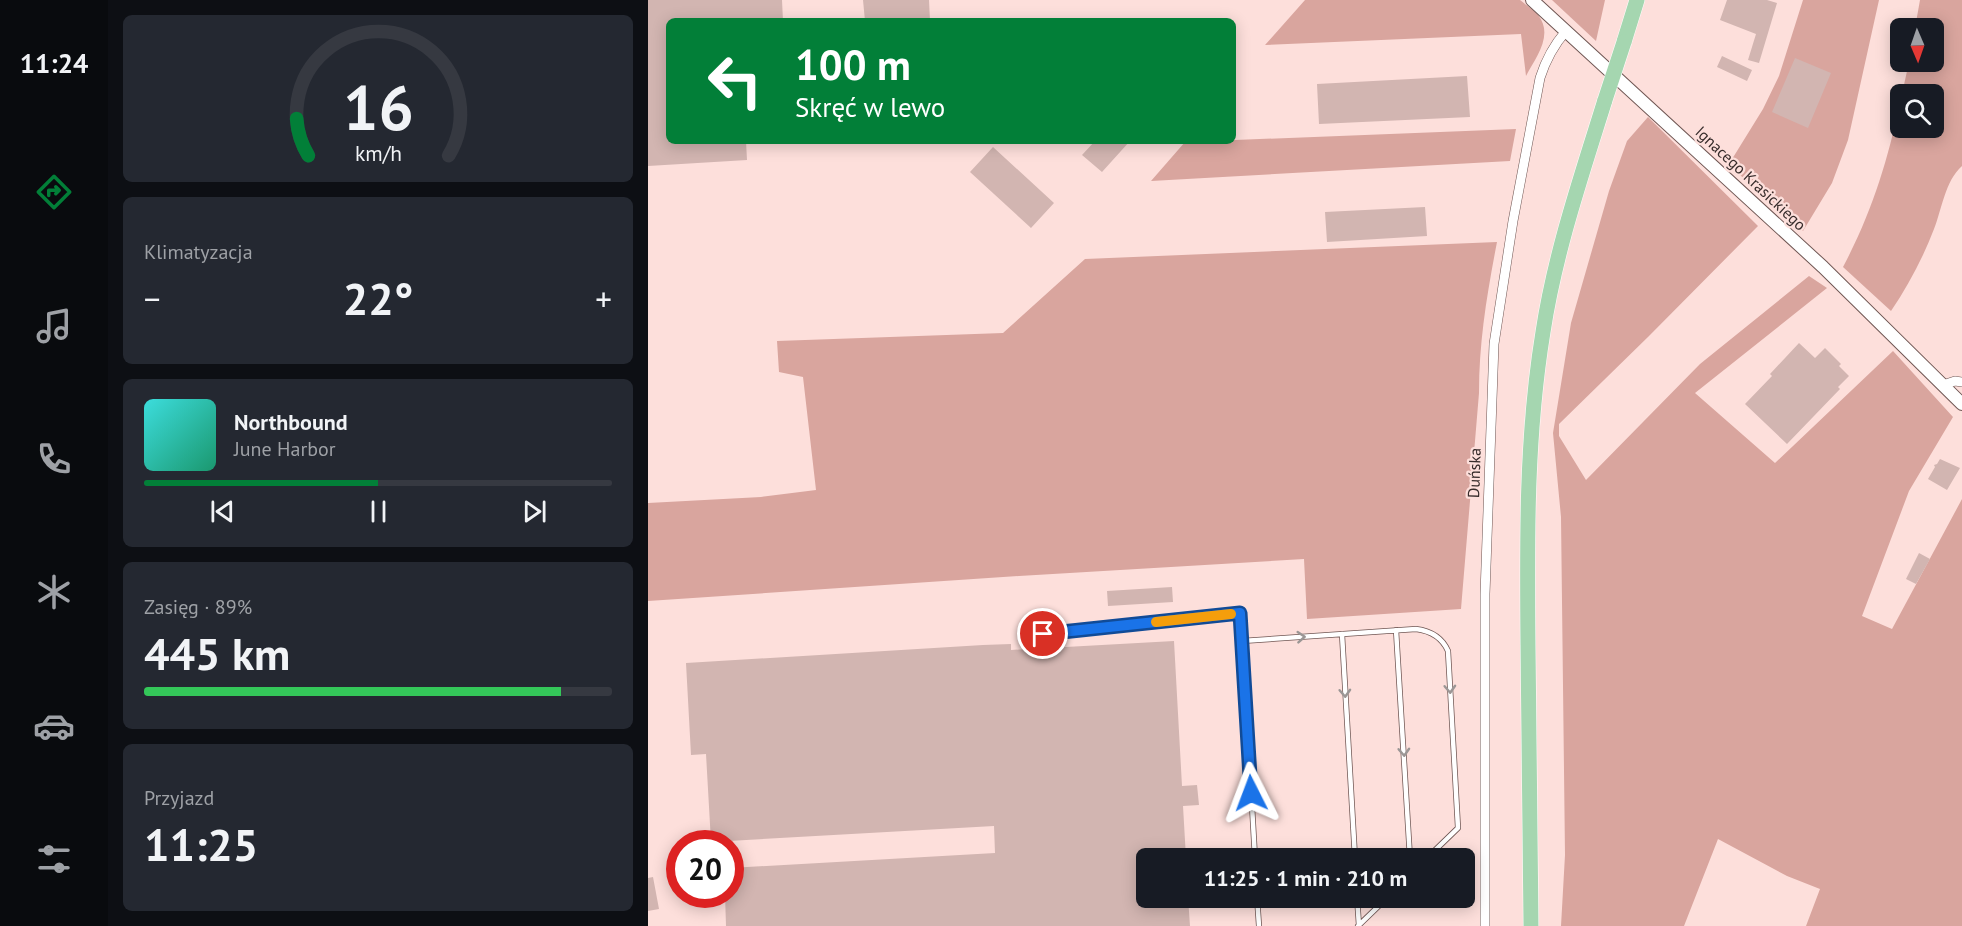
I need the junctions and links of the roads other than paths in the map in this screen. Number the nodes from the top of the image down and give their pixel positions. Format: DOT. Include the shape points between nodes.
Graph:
graph roads {
  1 [pos="1532,0"];
  2 [pos="1637,0"];
  3 [pos="1566,31"];
  4 [pos="1962,382"];
  5 [pos="1943,385"];
  6 [pos="1962,404"];
  7 [pos="1396,630"];
  8 [pos="1342,634"];
  9 [pos="1021,636"];
  10 [pos="1242,641"];
  11 [pos="1254,848"];
  12 [pos="1354,848"];
  13 [pos="1409,848"];
  14 [pos="1437,848"];
  15 [pos="1258,908"];
  16 [pos="1358,908"];
  17 [pos="1377,908"];
  18 [pos="1259,926"];
  19 [pos="1359,926"];
  20 [pos="1485,926"];
  21 [pos="1532,926"];
  1 -- 3 [label="street, Ignacego Krasickiego"];
  2 -- 21 [label="main road, bridge" via="1555,269 1532,417 1527,513"];
  3 -- 5 [label="street, Ignacego Krasickiego" via="1823,267"];
  3 -- 20 [label="street, Duńska" via="1554,45 1540,78 1494,336 1485,594"];
  4 -- 5 [label="street"];
  5 -- 6 [label="street, Ignacego Krasickiego"];
  7 -- 8 [label="lane"];
  7 -- 13 [label="lane, one-way"];
  7 -- 14 [label="lane, one-way" via="1431,632 1448,651 1458,828"];
  10 -- 8 [label="lane, one-way"];
  8 -- 12 [label="lane, one-way"];
  9 -- 10 [label="lane" via="1240,613"];
  10 -- 11 [label="lane"];
  15 -- 18 [label="lane"];
  16 -- 19 [label="lane"];
  17 -- 19 [label="lane"];
}
